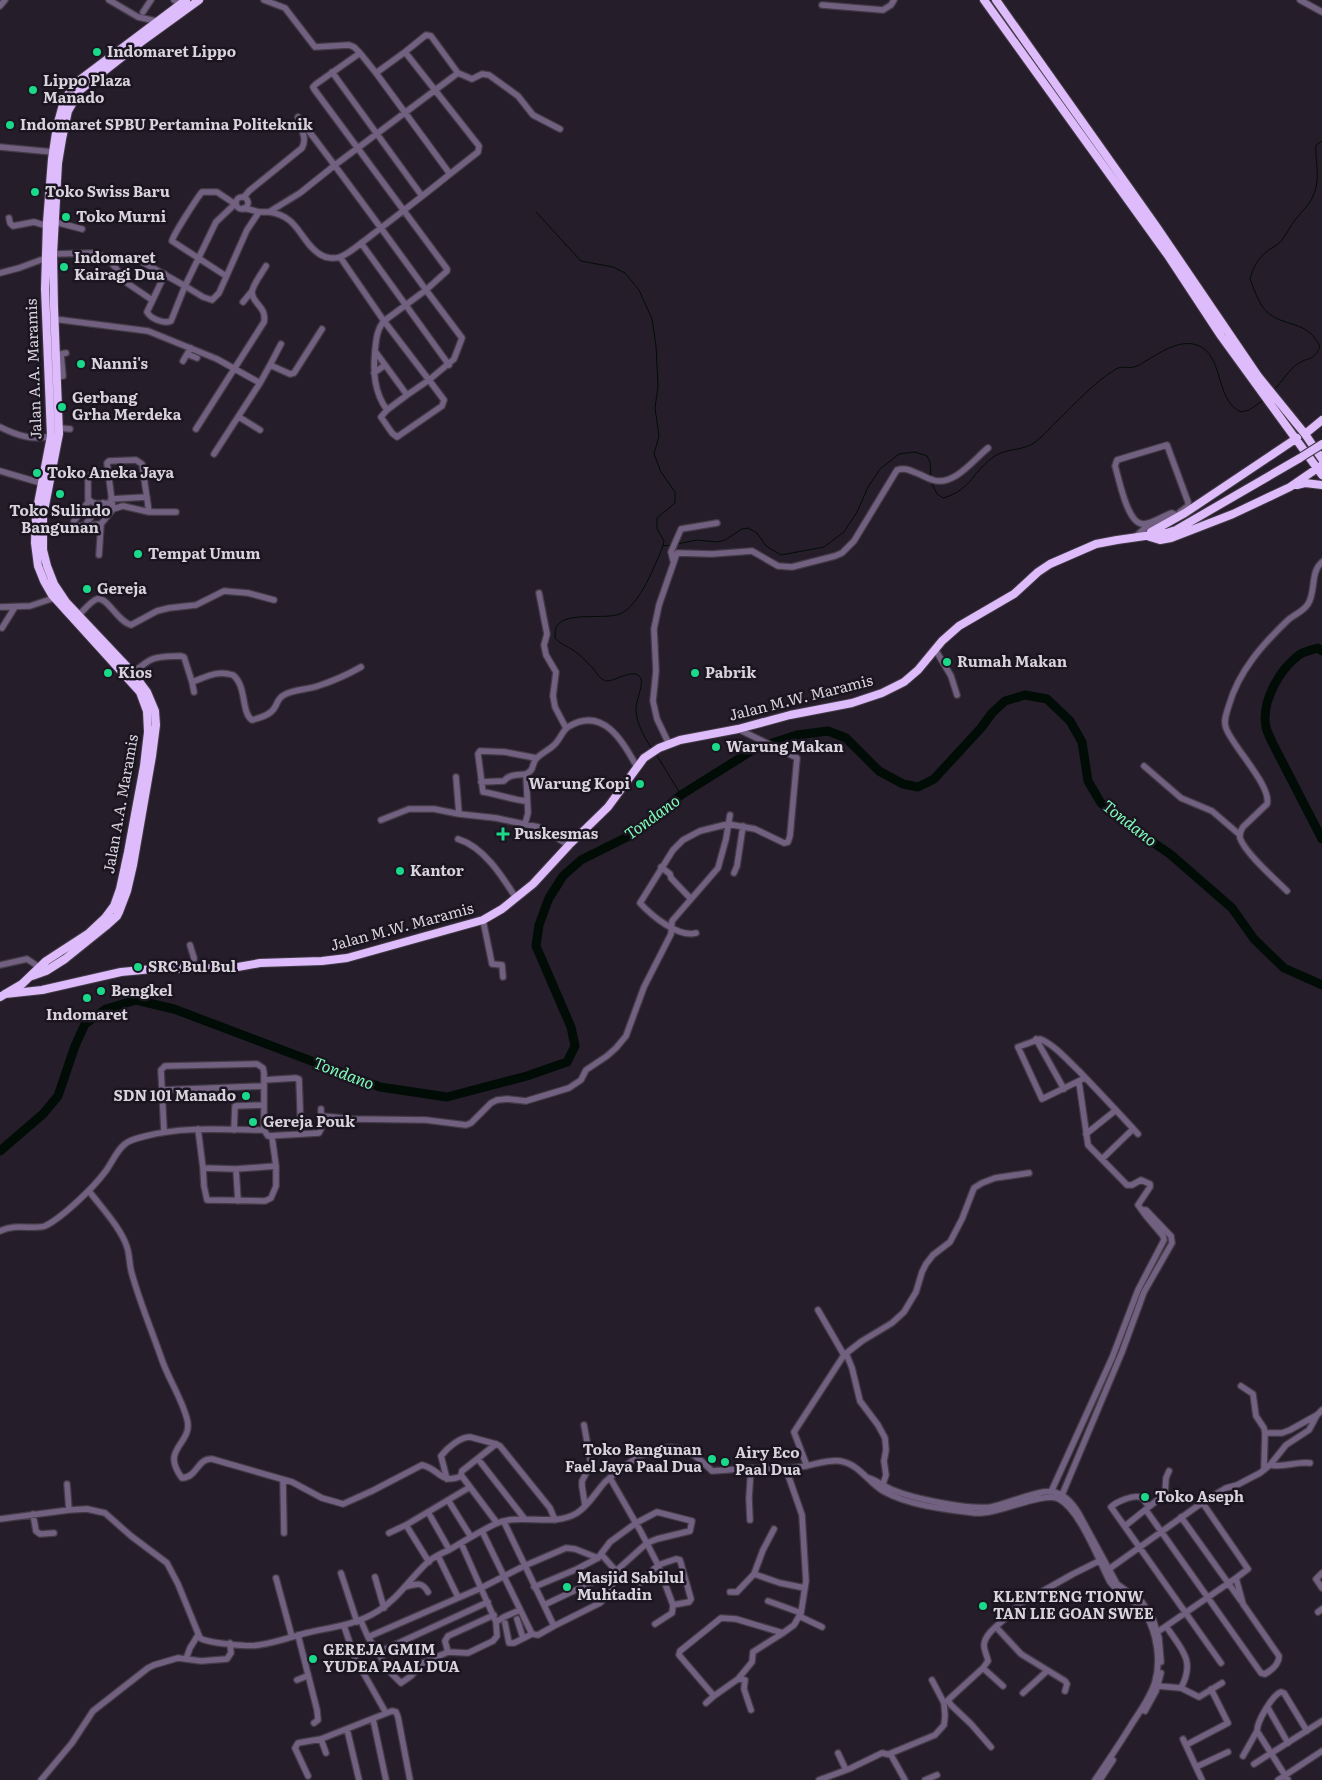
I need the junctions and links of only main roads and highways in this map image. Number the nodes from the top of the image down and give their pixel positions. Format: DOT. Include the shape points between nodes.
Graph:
graph roads {
  1 [pos="199,0"];
  2 [pos="984,0"];
  3 [pos="996,0"];
  4 [pos="181,1"];
  5 [pos="50,256"];
  6 [pos="1209,311"];
  7 [pos="57,380"];
  8 [pos="48,384"];
  9 [pos="1285,416"];
  10 [pos="1322,420"];
  11 [pos="1305,434"];
  12 [pos="1297,438"];
  13 [pos="1322,444"];
  14 [pos="1322,459"];
  15 [pos="1321,470"];
  16 [pos="1322,485"];
  17 [pos="1290,487"];
  18 [pos="1142,536"];
  19 [pos="131,853"];
  20 [pos="38,972"];
  21 [pos="42,990"];
  22 [pos="2,996"];
  1 -- 5 [label="highway" via="95,77 75,96 67,115 58,163"];
  2 -- 6 [label="highway"];
  3 -- 6 [label="highway" via="1156,226"];
  4 -- 5 [label="highway, Jalan A.A. Maramis" via="84,76 74,86 62,108 53,152 47,226"];
  5 -- 7 [label="highway"];
  5 -- 8 [label="highway, Jalan A.A. Maramis" via="45,288"];
  6 -- 9 [label="highway"];
  7 -- 8 [label="highway"];
  7 -- 19 [label="highway" via="58,441 44,510 43,550 51,577 66,602 133,673 150,696 155,711 152,756"];
  8 -- 19 [label="highway, Jalan A.A. Maramis" via="51,436 36,514 38,566 54,598 136,686 146,705 149,722"];
  9 -- 11 [label="highway"];
  9 -- 12 [label="highway"];
  10 -- 11 [label="highway"];
  11 -- 14 [label="highway"];
  12 -- 15 [label="highway"];
  12 -- 18 [label="highway" via="1178,517"];
  13 -- 18 [label="highway, bridge" via="1176,530"];
  15 -- 17 [label="highway"];
  16 -- 17 [label="highway" via="1305,483"];
  17 -- 18 [label="highway" via="1171,538 1160,540"];
  18 -- 21 [label="highway, Jalan M.W. Maramis" via="1088,547 1050,564 1010,598 959,626 918,670 904,682 882,693 852,703 659,748 649,754 618,796 533,884 502,910 483,920 347,958 232,968 121,972"];
  19 -- 20 [label="highway" via="127,891 117,916 65,959"];
  20 -- 21 [label="highway"];
  20 -- 22 [label="highway"];
  21 -- 22 [label="highway, Jalan M.W. Maramis"];
}
